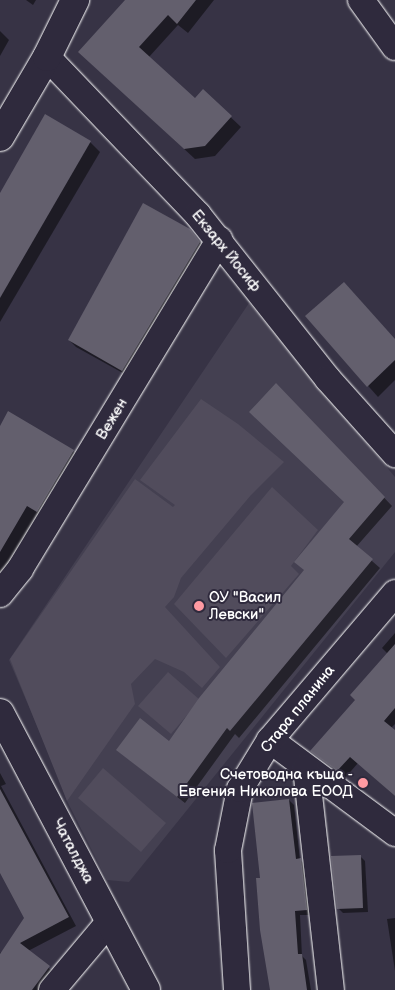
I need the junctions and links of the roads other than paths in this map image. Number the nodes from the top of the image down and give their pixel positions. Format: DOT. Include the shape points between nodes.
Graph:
graph roads {
  1 [pos="75,0"];
  2 [pos="361,0"];
  3 [pos="395,47"];
  4 [pos="47,57"];
  5 [pos="0,138"];
  6 [pos="219,240"];
  7 [pos="395,454"];
  8 [pos="395,593"];
  9 [pos="0,594"];
  10 [pos="0,713"];
  11 [pos="270,740"];
  12 [pos="306,768"];
  13 [pos="395,833"];
  14 [pos="110,921"];
  15 [pos="52,990"];
  16 [pos="146,990"];
  17 [pos="237,990"];
  18 [pos="331,990"];
  1 -- 4 [label="street"];
  2 -- 3 [label="street"];
  4 -- 5 [label="street"];
  4 -- 6 [label="street, Екзарх Йосиф"];
  6 -- 7 [label="street, Екзарх Йосиф" via="328,379"];
  6 -- 9 [label="street, Вежен" via="20,569"];
  8 -- 11 [label="street, Стара планина"];
  10 -- 14 [label="street, Чаталджа"];
  11 -- 12 [label="street"];
  11 -- 17 [label="street, Стара планина" via="240,789 228,850"];
  12 -- 13 [label="street"];
  12 -- 18 [label="street"];
  14 -- 15 [label="street"];
  14 -- 16 [label="street, Чаталджа"];
}
